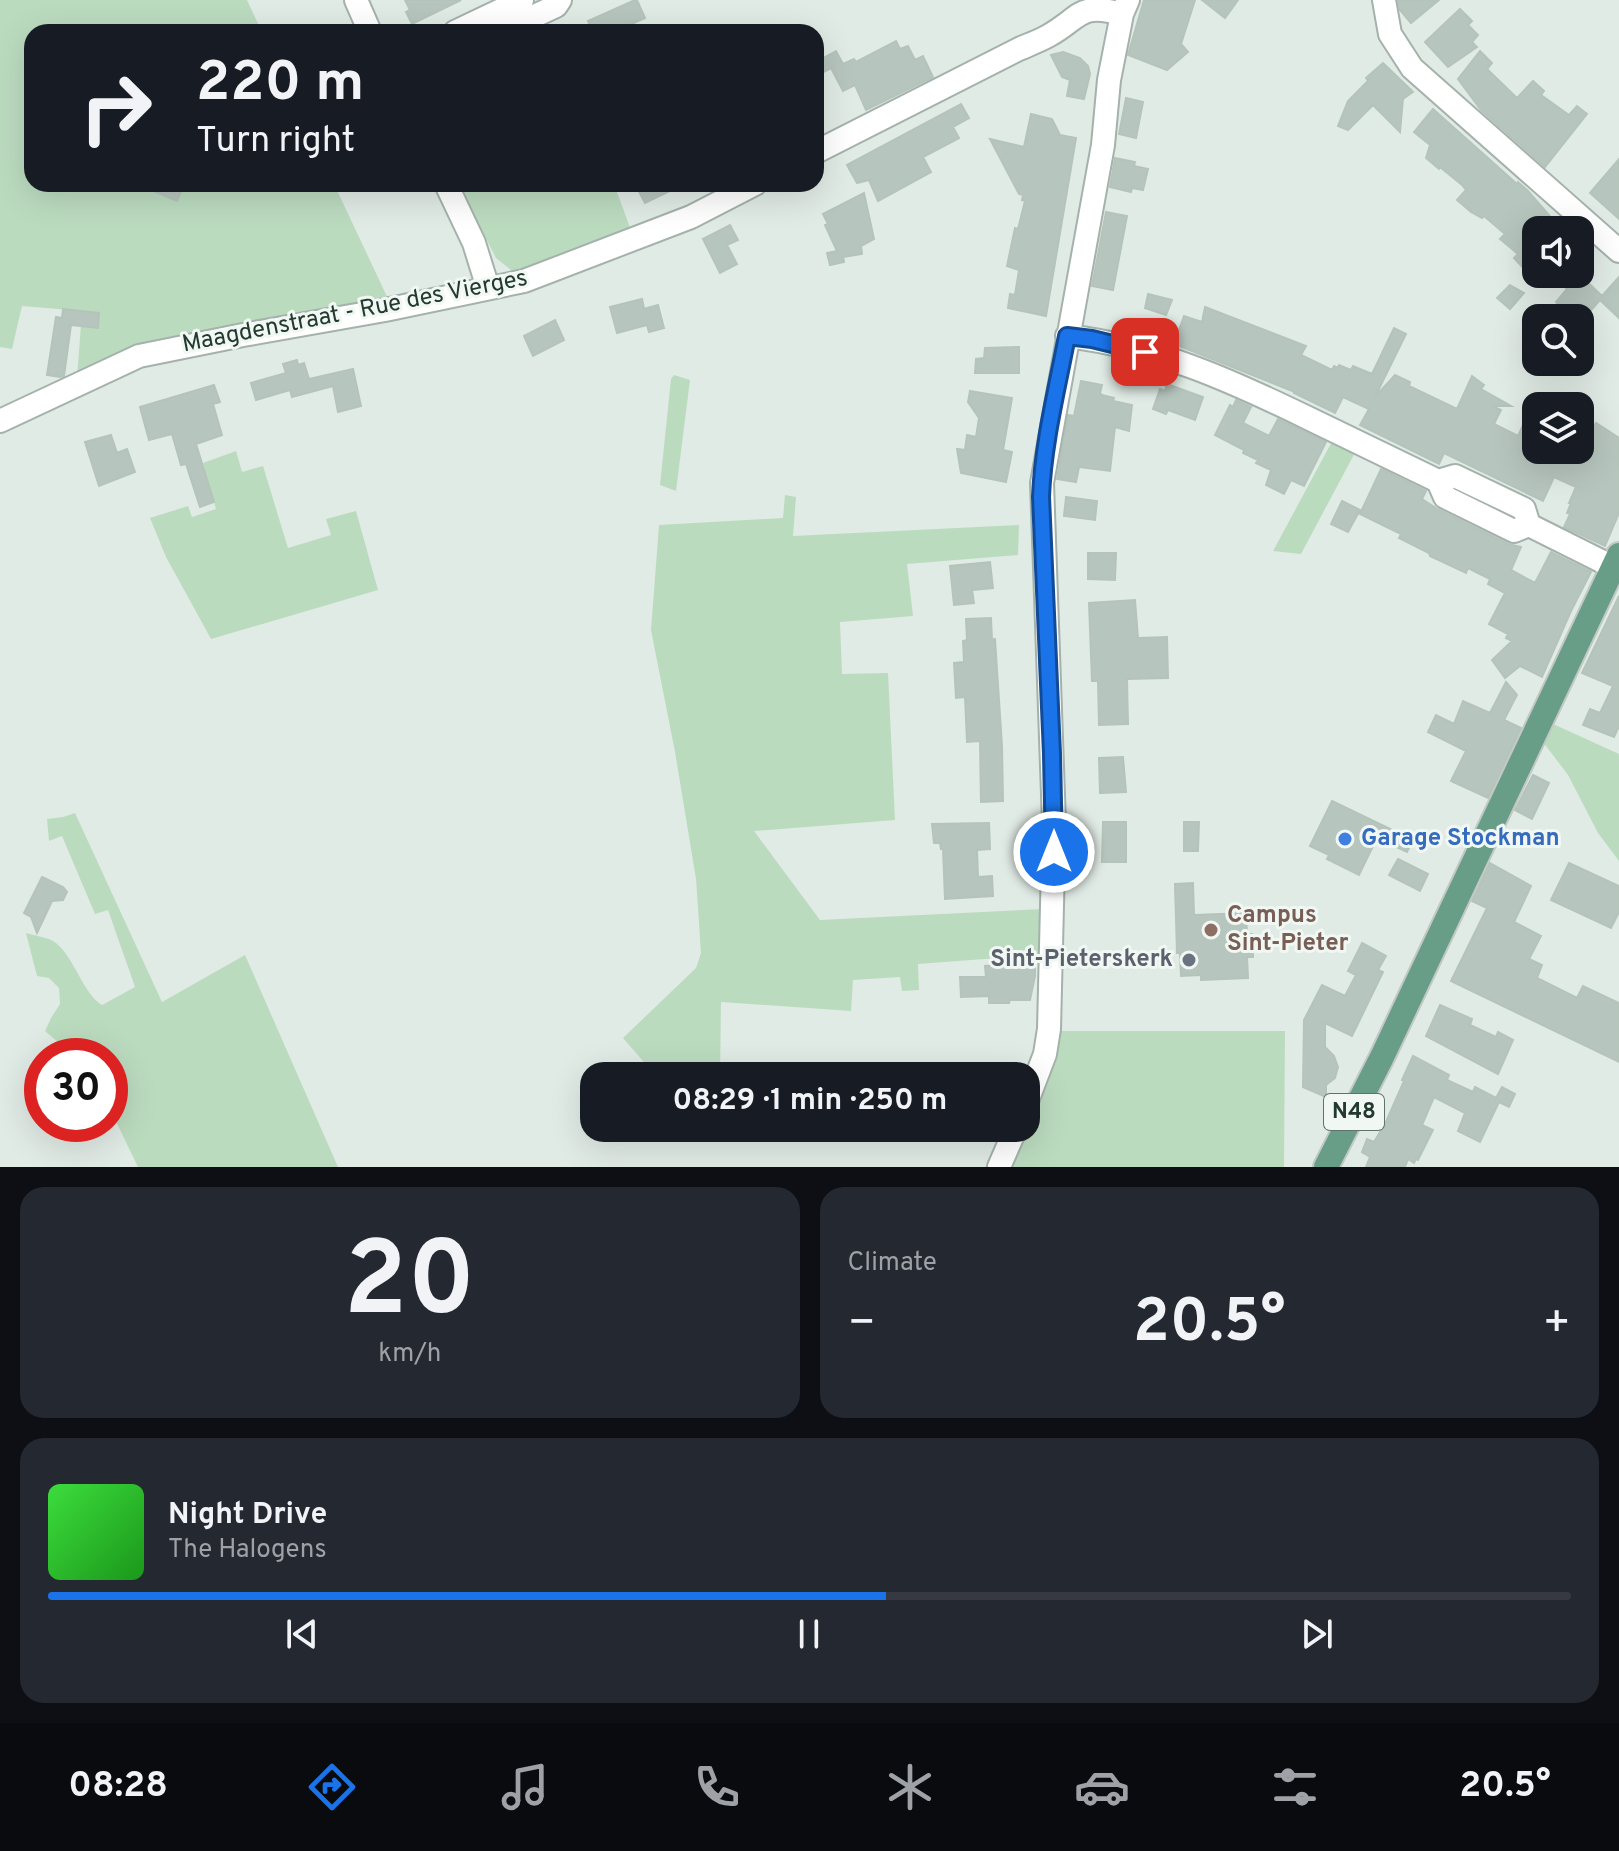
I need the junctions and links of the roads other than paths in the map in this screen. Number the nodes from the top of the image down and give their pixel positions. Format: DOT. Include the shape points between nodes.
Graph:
graph roads {
  1 [pos="356,0"];
  2 [pos="522,0"];
  3 [pos="560,0"];
  4 [pos="1384,0"];
  5 [pos="1115,6"];
  6 [pos="366,24"];
  7 [pos="472,24"];
  8 [pos="517,24"];
  9 [pos="824,148"];
  10 [pos="450,192"];
  11 [pos="739,192"];
  12 [pos="1619,251"];
  13 [pos="488,288"];
  14 [pos="1067,336"];
  15 [pos="0,421"];
  16 [pos="1616,561"];
  17 [pos="1040,1067"];
  18 [pos="1010,1142"];
  19 [pos="999,1167"];
  20 [pos="1326,1167"];
  1 -- 6 [label="street"];
  2 -- 7 [label="street"];
  3 -- 8 [label="street"];
  4 -- 12 [label="street" via="1390,34 1412,68"];
  5 -- 9 [label="street" via="1083,11 1050,35"];
  5 -- 14 [label="street" via="1103,145"];
  10 -- 13 [label="street"];
  11 -- 13 [label="street, Maagdenstraat - Rue des Vierges" via="683,220 524,281"];
  13 -- 15 [label="street, Maagdenstraat - Rue des Vierges" via="139,356"];
  14 -- 16 [label="street" via="1201,370 1438,481 1445,497 1514,531 1529,525"];
  14 -- 17 [label="street" via="1041,497 1054,823 1049,1029"];
  16 -- 20 [label="main road, N48"];
  18 -- 19 [label="street"];
}
